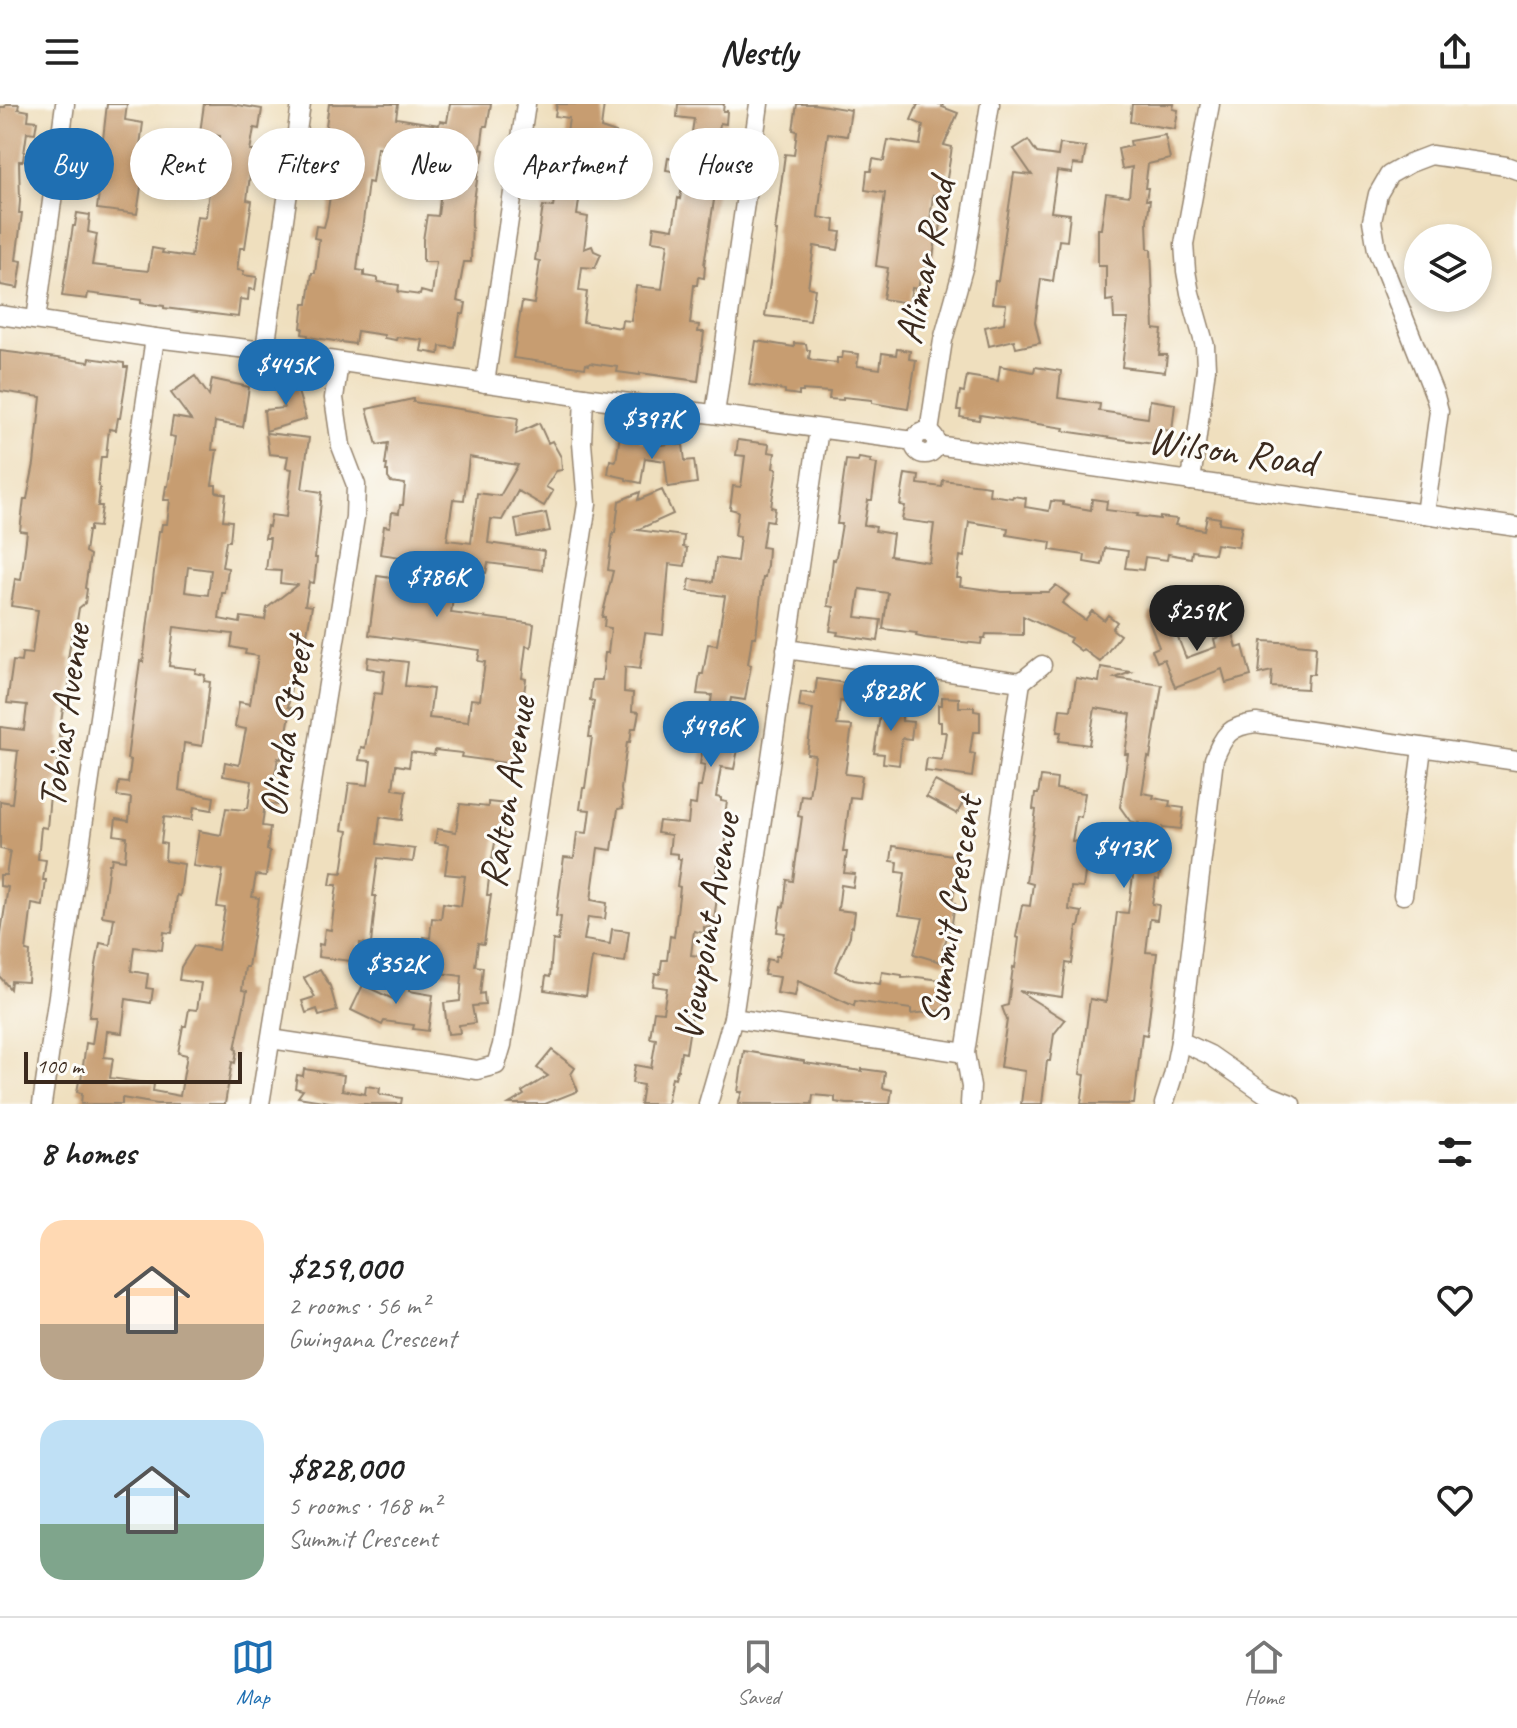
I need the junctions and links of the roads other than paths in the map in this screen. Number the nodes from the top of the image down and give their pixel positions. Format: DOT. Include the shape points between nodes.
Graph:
graph roads {
  1 [pos="65,104"];
  2 [pos="301,104"];
  3 [pos="526,104"];
  4 [pos="759,104"];
  5 [pos="990,104"];
  6 [pos="1210,104"];
  7 [pos="1517,170"];
  8 [pos="0,315"];
  9 [pos="36,320"];
  10 [pos="155,338"];
  11 [pos="265,348"];
  12 [pos="339,362"];
  13 [pos="485,383"];
  14 [pos="584,397"];
  15 [pos="715,414"];
  16 [pos="819,429"];
  17 [pos="926,440"];
  18 [pos="1191,481"];
  19 [pos="1425,514"];
  20 [pos="1517,527"];
  21 [pos="786,649"];
  22 [pos="1042,665"];
  23 [pos="1021,682"];
  24 [pos="1422,748"];
  25 [pos="1517,761"];
  26 [pos="1403,895"];
  27 [pos="733,1018"];
  28 [pos="271,1039"];
  29 [pos="1180,1041"];
  30 [pos="965,1053"];
  31 [pos="42,1104"];
  32 [pos="260,1104"];
  33 [pos="708,1104"];
  34 [pos="970,1104"];
  35 [pos="1164,1104"];
  36 [pos="1291,1104"];
  1 -- 9 [label="street"];
  2 -- 11 [label="street"];
  3 -- 13 [label="street"];
  4 -- 15 [label="street"];
  5 -- 17 [label="street, Alimar Road" via="964,265 943,340"];
  6 -- 18 [label="street" via="1184,244 1206,368"];
  7 -- 19 [label="street" via="1431,155 1389,175 1378,194 1372,221 1377,250 1439,411"];
  8 -- 9 [label="street, Wilson Road"];
  9 -- 10 [label="street, Wilson Road"];
  10 -- 11 [label="street, Wilson Road"];
  10 -- 31 [label="street, Tobias Avenue"];
  11 -- 12 [label="street, Wilson Road"];
  12 -- 13 [label="street, Wilson Road"];
  12 -- 28 [label="street, Olinda Street" via="334,398 341,446 356,485 355,517"];
  13 -- 14 [label="street, Wilson Road"];
  14 -- 15 [label="street, Wilson Road"];
  14 -- 28 [label="street, Ralton Avenue" via="587,504 496,1065 477,1070"];
  15 -- 16 [label="street, Wilson Road"];
  16 -- 17 [label="street, Wilson Road"];
  16 -- 21 [label="street, Viewpoint Avenue"];
  17 -- 18 [label="street, Wilson Road"];
  18 -- 19 [label="street, Wilson Road"];
  19 -- 20 [label="street, Wilson Road"];
  21 -- 23 [label="street"];
  21 -- 27 [label="street, Viewpoint Avenue"];
  22 -- 23 [label="street"];
  23 -- 30 [label="street, Summit Crescent"];
  24 -- 25 [label="street"];
  24 -- 26 [label="street"];
  24 -- 29 [label="street" via="1256,723 1229,731 1214,759"];
  27 -- 30 [label="street, Summit Crescent"];
  27 -- 33 [label="street, Viewpoint Avenue"];
  28 -- 32 [label="street, Olinda Street"];
  29 -- 35 [label="street"];
  29 -- 36 [label="street"];
  30 -- 34 [label="street, Summit Crescent"];
}
